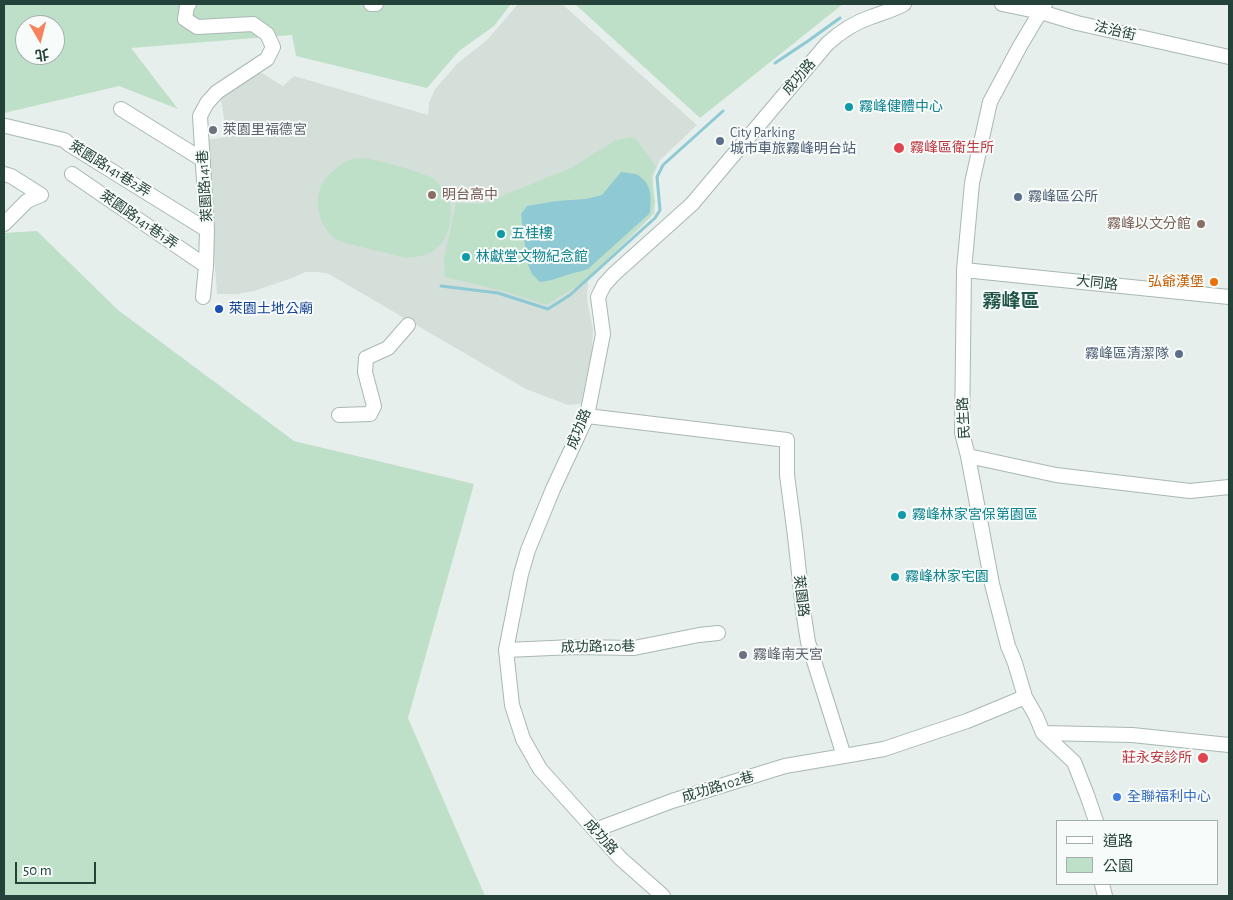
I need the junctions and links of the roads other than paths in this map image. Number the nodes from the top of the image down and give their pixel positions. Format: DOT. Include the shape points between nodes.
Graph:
graph roads {
  1 [pos="189,4"];
  2 [pos="371,4"];
  3 [pos="376,4"];
  4 [pos="904,4"];
  5 [pos="1002,4"];
  6 [pos="1043,8"];
  7 [pos="1229,57"];
  8 [pos="121,109"];
  9 [pos="6,126"];
  10 [pos="203,160"];
  11 [pos="4,174"];
  12 [pos="72,174"];
  13 [pos="4,224"];
  14 [pos="207,230"];
  15 [pos="206,266"];
  16 [pos="964,270"];
  17 [pos="203,297"];
  18 [pos="1229,297"];
  19 [pos="408,325"];
  20 [pos="340,415"];
  21 [pos="587,416"];
  22 [pos="968,456"];
  23 [pos="1229,487"];
  24 [pos="718,633"];
  25 [pos="506,650"];
  26 [pos="1025,697"];
  27 [pos="1043,733"];
  28 [pos="1229,745"];
  29 [pos="844,756"];
  30 [pos="1096,820"];
  31 [pos="595,830"];
  32 [pos="663,896"];
  1 -- 10 [label="street, 萊園路141巷" via="185,19 197,28 253,24 268,34 273,47 267,60 216,92 207,103 200,116"];
  2 -- 3 [label="street"];
  4 -- 21 [label="street, 成功路" via="855,24 832,40 692,204 604,285 598,297 603,334"];
  5 -- 6 [label="street, 法治街"];
  6 -- 7 [label="street, 法治街" via="1077,23"];
  6 -- 16 [label="street, 民生路" via="990,102 972,183"];
  8 -- 10 [label="street"];
  9 -- 14 [label="street, 萊園路141巷2弄" via="64,140"];
  10 -- 14 [label="street, 萊園路141巷"];
  11 -- 13 [label="street" via="41,194 27,201"];
  12 -- 15 [label="street, 萊園路141巷1弄"];
  14 -- 15 [label="street, 萊園路141巷"];
  15 -- 17 [label="street, 萊園路141巷"];
  16 -- 18 [label="street, 大同路"];
  16 -- 22 [label="street, 民生路" via="962,433"];
  19 -- 20 [label="street" via="388,348 366,358 364,372 374,406 370,414"];
  21 -- 25 [label="street, 成功路" via="528,550"];
  21 -- 29 [label="street, 萊園路" via="787,440 788,475 808,642"];
  22 -- 23 [label="street" via="1066,476 1190,491"];
  22 -- 26 [label="street, 民生路" via="992,584"];
  24 -- 25 [label="street, 成功路120巷" via="634,648"];
  25 -- 31 [label="street, 成功路" via="512,705 523,739 540,769"];
  26 -- 27 [label="street, 民生路"];
  26 -- 29 [label="street" via="884,749"];
  27 -- 28 [label="street" via="1132,735"];
  27 -- 30 [label="street, 民生路" via="1074,762"];
  29 -- 31 [label="street, 成功路102巷" via="785,766 672,801"];
  31 -- 32 [label="street, 成功路" via="620,858"];
}
